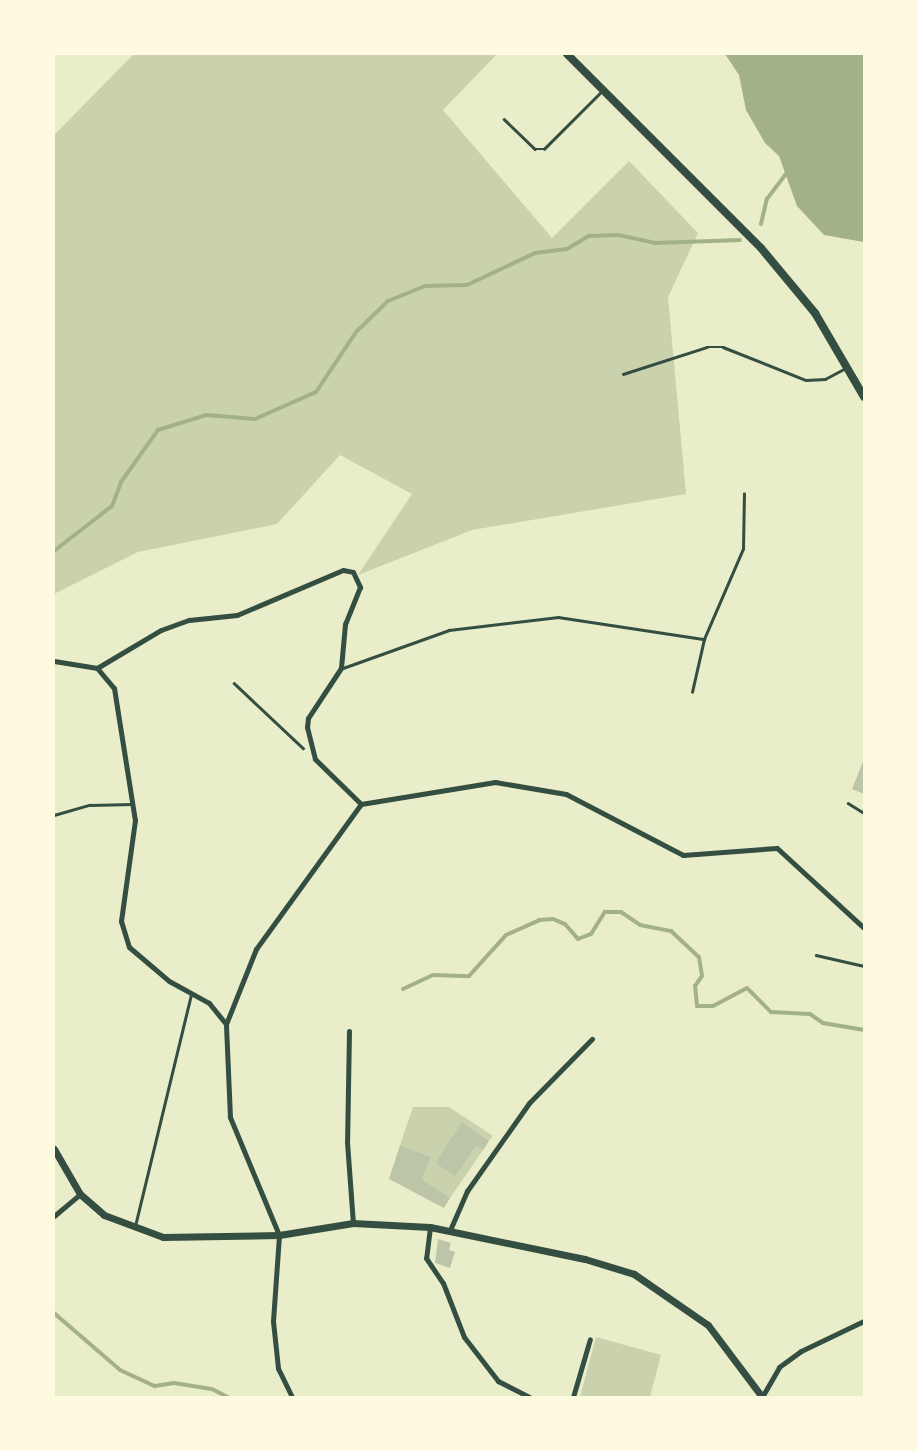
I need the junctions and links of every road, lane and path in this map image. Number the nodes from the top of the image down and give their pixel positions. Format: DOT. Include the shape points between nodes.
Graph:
graph roads {
  1 [pos="567,54"];
  2 [pos="601,92"];
  3 [pos="504,119"];
  4 [pos="848,368"];
  5 [pos="623,374"];
  6 [pos="864,397"];
  7 [pos="744,494"];
  8 [pos="704,639"];
  9 [pos="54,661"];
  10 [pos="97,668"];
  11 [pos="341,668"];
  12 [pos="234,683"];
  13 [pos="692,692"];
  14 [pos="315,759"];
  15 [pos="848,803"];
  16 [pos="133,804"];
  17 [pos="361,804"];
  18 [pos="864,813"];
  19 [pos="54,815"];
  20 [pos="864,928"];
  21 [pos="816,955"];
  22 [pos="864,966"];
  23 [pos="191,994"];
  24 [pos="226,1024"];
  25 [pos="349,1031"];
  26 [pos="592,1039"];
  27 [pos="54,1149"];
  28 [pos="80,1194"];
  29 [pos="54,1216"];
  30 [pos="353,1223"];
  31 [pos="430,1227"];
  32 [pos="134,1229"];
  33 [pos="450,1230"];
  34 [pos="279,1235"];
  35 [pos="864,1322"];
  36 [pos="590,1339"];
  37 [pos="292,1397"];
  38 [pos="530,1397"];
  39 [pos="574,1397"];
  40 [pos="762,1397"];
  1 -- 2 [label="main road"];
  2 -- 3 [label="lane" via="544,149 535,148"];
  2 -- 4 [label="main road" via="761,248 815,313"];
  4 -- 5 [label="lane" via="825,379 806,380 722,347 706,347"];
  4 -- 6 [label="main road"];
  7 -- 8 [label="lane" via="743,549"];
  8 -- 11 [label="lane" via="558,617 449,630"];
  8 -- 13 [label="lane"];
  9 -- 10 [label="street"];
  10 -- 11 [label="street" via="161,630 189,620 237,616 348,569 359,578 360,587 345,624"];
  10 -- 16 [label="street" via="114,688"];
  11 -- 14 [label="street" via="308,718 308,742"];
  12 -- 14 [label="path"];
  14 -- 17 [label="street"];
  15 -- 18 [label="lane"];
  16 -- 19 [label="lane" via="90,805"];
  16 -- 23 [label="street" via="121,921 124,937 147,966"];
  17 -- 20 [label="street" via="496,782 566,794 683,855 707,856 777,848"];
  17 -- 24 [label="street" via="256,949"];
  21 -- 22 [label="lane"];
  23 -- 24 [label="street" via="208,1002"];
  23 -- 32 [label="lane"];
  24 -- 34 [label="street" via="230,1117"];
  25 -- 30 [label="street" via="347,1142"];
  26 -- 33 [label="street" via="529,1103 467,1191"];
  27 -- 28 [label="street"];
  28 -- 29 [label="street"];
  28 -- 32 [label="street" via="104,1215"];
  30 -- 31 [label="street"];
  30 -- 34 [label="street"];
  31 -- 33 [label="street"];
  31 -- 38 [label="street" via="426,1258 443,1283 469,1344 498,1381"];
  32 -- 34 [label="street" via="163,1237 207,1240"];
  33 -- 40 [label="street" via="585,1259 657,1286 708,1324"];
  34 -- 37 [label="street" via="273,1321 278,1368"];
  35 -- 40 [label="street" via="801,1350 779,1367"];
  36 -- 39 [label="street"];
}
